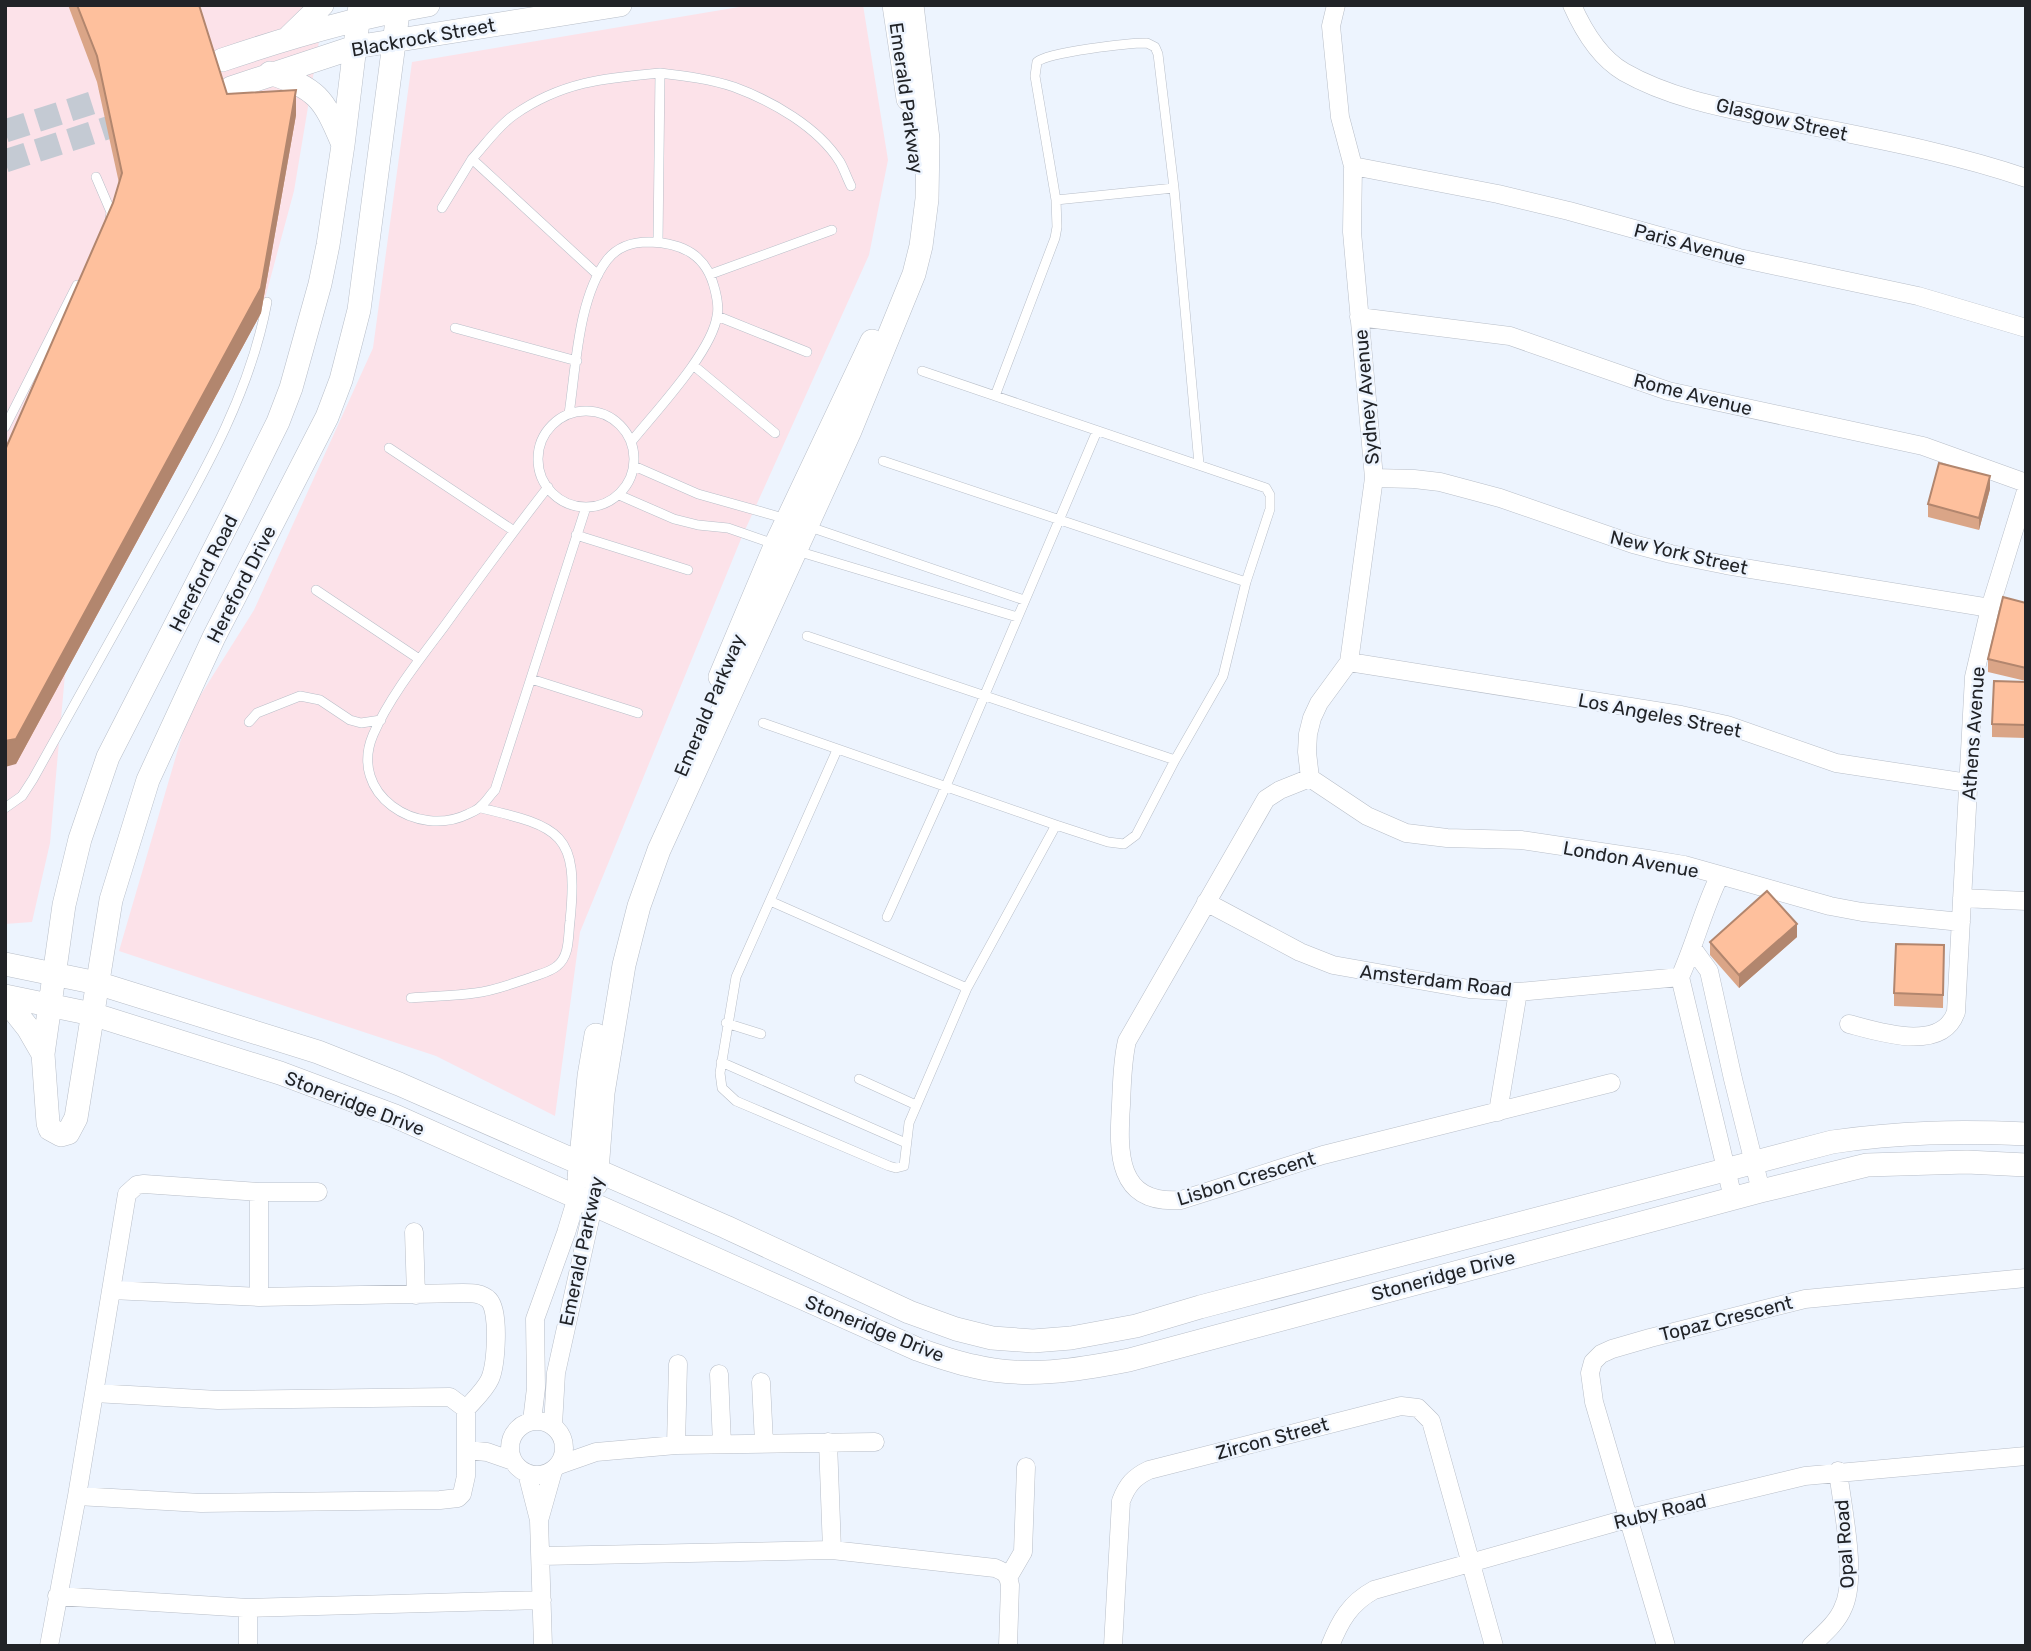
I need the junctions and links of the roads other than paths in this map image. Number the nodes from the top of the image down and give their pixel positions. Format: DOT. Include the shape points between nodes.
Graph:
graph roads {
  1 [pos="322,5"];
  2 [pos="428,5"];
  3 [pos="620,5"];
  4 [pos="894,5"];
  5 [pos="912,5"];
  6 [pos="1336,5"];
  7 [pos="1572,5"];
  8 [pos="399,8"];
  9 [pos="359,12"];
  10 [pos="287,38"];
  11 [pos="395,40"];
  12 [pos="355,47"];
  13 [pos="222,60"];
  14 [pos="270,73"];
  15 [pos="660,73"];
  16 [pos="231,88"];
  17 [pos="343,145"];
  18 [pos="472,159"];
  19 [pos="1353,166"];
  20 [pos="96,177"];
  21 [pos="2026,178"];
  22 [pos="851,186"];
  23 [pos="1174,188"];
  24 [pos="1056,200"];
  25 [pos="442,208"];
  26 [pos="832,230"];
  27 [pos="104,232"];
  28 [pos="658,242"];
  29 [pos="85,271"];
  30 [pos="711,274"];
  31 [pos="598,275"];
  32 [pos="267,302"];
  33 [pos="717,316"];
  34 [pos="1359,317"];
  35 [pos="456,328"];
  36 [pos="2026,328"];
  37 [pos="807,352"];
  38 [pos="577,361"];
  39 [pos="693,365"];
  40 [pos="922,371"];
  41 [pos="995,396"];
  42 [pos="569,414"];
  43 [pos="5,427"];
  44 [pos="1097,431"];
  45 [pos="775,433"];
  46 [pos="631,442"];
  47 [pos="389,448"];
  48 [pos="883,461"];
  49 [pos="1199,464"];
  50 [pos="634,466"];
  51 [pos="1374,478"];
  52 [pos="2026,482"];
  53 [pos="548,487"];
  54 [pos="2026,491"];
  55 [pos="619,495"];
  56 [pos="586,507"];
  57 [pos="1059,519"];
  58 [pos="797,522"];
  59 [pos="514,531"];
  60 [pos="576,535"];
  61 [pos="786,547"];
  62 [pos="688,570"];
  63 [pos="1247,582"];
  64 [pos="316,590"];
  65 [pos="1024,600"];
  66 [pos="1990,608"];
  67 [pos="1017,617"];
  68 [pos="807,636"];
  69 [pos="419,660"];
  70 [pos="1349,662"];
  71 [pos="531,679"];
  72 [pos="984,696"];
  73 [pos="638,713"];
  74 [pos="381,720"];
  75 [pos="249,722"];
  76 [pos="763,723"];
  77 [pos="837,750"];
  78 [pos="1175,760"];
  79 [pos="1310,778"];
  80 [pos="1968,783"];
  81 [pos="946,786"];
  82 [pos="5,808"];
  83 [pos="481,808"];
  84 [pos="1056,825"];
  85 [pos="1719,877"];
  86 [pos="1962,898"];
  87 [pos="770,901"];
  88 [pos="2026,901"];
  89 [pos="1206,902"];
  90 [pos="887,917"];
  91 [pos="1961,922"];
  92 [pos="1693,949"];
  93 [pos="5,964"];
  94 [pos="54,974"];
  95 [pos="1680,977"];
  96 [pos="97,983"];
  97 [pos="967,988"];
  98 [pos="1518,992"];
  99 [pos="5,997"];
  100 [pos="411,998"];
  101 [pos="50,1004"];
  102 [pos="92,1014"];
  103 [pos="726,1023"];
  104 [pos="1849,1024"];
  105 [pos="761,1034"];
  106 [pos="43,1054"];
  107 [pos="721,1062"];
  108 [pos="859,1079"];
  109 [pos="1611,1083"];
  110 [pos="916,1105"];
  111 [pos="1498,1112"];
  112 [pos="48,1124"];
  113 [pos="2026,1134"];
  114 [pos="906,1143"];
  115 [pos="1754,1162"];
  116 [pos="2026,1165"];
  117 [pos="589,1168"];
  118 [pos="1727,1169"];
  119 [pos="1761,1191"];
  120 [pos="259,1192"];
  121 [pos="318,1192"];
  122 [pos="1733,1198"];
  123 [pos="585,1201"];
  124 [pos="414,1232"];
  125 [pos="2026,1278"];
  126 [pos="111,1290"];
  127 [pos="416,1295"];
  128 [pos="259,1297"];
  129 [pos="678,1364"];
  130 [pos="719,1374"];
  131 [pos="761,1382"];
  132 [pos="94,1393"];
  133 [pos="466,1409"];
  134 [pos="533,1421"];
  135 [pos="558,1432"];
  136 [pos="513,1435"];
  137 [pos="828,1442"];
  138 [pos="875,1442"];
  139 [pos="764,1443"];
  140 [pos="722,1444"];
  141 [pos="676,1445"];
  142 [pos="467,1450"];
  143 [pos="487,1452"];
  144 [pos="596,1452"];
  145 [pos="2026,1456"];
  146 [pos="520,1467"];
  147 [pos="1026,1467"];
  148 [pos="556,1468"];
  149 [pos="1839,1471"];
  150 [pos="77,1496"];
  151 [pos="1630,1518"];
  152 [pos="539,1520"];
  153 [pos="832,1550"];
  154 [pos="541,1556"];
  155 [pos="1470,1563"];
  156 [pos="1009,1576"];
  157 [pos="57,1596"];
  158 [pos="542,1600"];
  159 [pos="248,1608"];
  160 [pos="49,1646"];
  161 [pos="248,1646"];
  162 [pos="542,1646"];
  163 [pos="1008,1646"];
  164 [pos="1114,1646"];
  165 [pos="1330,1646"];
  166 [pos="1494,1646"];
  167 [pos="1666,1646"];
  168 [pos="1811,1646"];
  1 -- 10 [label="street"];
  2 -- 8 [label="street, Blackrock Street"];
  3 -- 11 [label="street, Blackrock Street"];
  4 -- 58 [label="street, Emerald Parkway" via="919,181 908,254"];
  5 -- 58 [label="street, Emerald Parkway" via="928,139 921,246 897,318"];
  6 -- 19 [label="street, Sydney Avenue" via="1331,26 1339,104"];
  7 -- 21 [label="street, Glasgow Street" via="1598,48 1621,70 1654,87 1758,115 1933,151"];
  8 -- 9 [label="street, Blackrock Street"];
  8 -- 11 [label="street, Hereford Drive"];
  9 -- 10 [label="street, Blackrock Street"];
  9 -- 12 [label="street, Hereford Road"];
  10 -- 13 [label="street, Blackrock Street"];
  11 -- 12 [label="street, Blackrock Street"];
  11 -- 96 [label="street, Hereford Drive" via="359,310 341,380 148,780 111,900"];
  12 -- 14 [label="street, Blackrock Street"];
  12 -- 17 [label="street, Hereford Road"];
  14 -- 16 [label="street, Blackrock Street"];
  14 -- 17 [label="street" via="319,97"];
  15 -- 18 [label="lane" via="599,78 557,91 512,116"];
  15 -- 22 [label="lane" via="734,87 772,105 824,142"];
  15 -- 28 [label="lane"];
  17 -- 94 [label="street, Hereford Road" via="320,284 291,388 235,509 107,757 80,839"];
  18 -- 25 [label="lane"];
  18 -- 31 [label="lane"];
  19 -- 34 [label="street, Sydney Avenue" via="1352,232"];
  19 -- 36 [label="street, Paris Avenue" via="1499,194 1739,258 1918,296"];
  20 -- 27 [label="lane" via="111,212"];
  23 -- 24 [label="lane"];
  23 -- 24 [label="lane" via="1158,54 1155,47 1139,43 1037,62 1035,76"];
  23 -- 49 [label="lane"];
  24 -- 41 [label="lane" via="1055,238"];
  26 -- 30 [label="lane"];
  28 -- 30 [label="lane" via="677,244"];
  28 -- 31 [label="lane" via="622,246"];
  29 -- 43 [label="lane"];
  30 -- 33 [label="lane"];
  31 -- 38 [label="lane" via="584,316"];
  32 -- 82 [label="lane" via="253,363 212,459 33,779 22,796"];
  33 -- 37 [label="lane"];
  33 -- 39 [label="lane" via="709,344"];
  34 -- 51 [label="street, Sydney Avenue"];
  34 -- 52 [label="street, Rome Avenue" via="1510,336 1668,391 1923,446"];
  35 -- 38 [label="lane"];
  38 -- 42 [label="lane"];
  39 -- 45 [label="lane"];
  39 -- 46 [label="lane"];
  40 -- 41 [label="lane"];
  41 -- 44 [label="lane"];
  42 -- 46 [label="lane" via="602,413 617,421"];
  42 -- 53 [label="lane" via="550,428 539,448 538,463"];
  44 -- 49 [label="lane"];
  44 -- 57 [label="lane"];
  46 -- 50 [label="lane"];
  47 -- 59 [label="lane"];
  48 -- 57 [label="lane"];
  49 -- 63 [label="lane" via="1253,482 1270,495 1270,509"];
  50 -- 55 [label="lane"];
  50 -- 58 [label="lane" via="698,494"];
  51 -- 66 [label="street, New York Street" via="1440,482 1671,554"];
  51 -- 70 [label="street, Sydney Avenue"];
  53 -- 56 [label="lane" via="561,500"];
  53 -- 59 [label="lane"];
  54 -- 66 [label="street, Athens Avenue"];
  55 -- 56 [label="lane"];
  55 -- 61 [label="lane" via="674,519 728,528"];
  56 -- 60 [label="lane"];
  57 -- 63 [label="lane"];
  57 -- 65 [label="lane"];
  58 -- 61 [label="street, Emerald Parkway"];
  58 -- 65 [label="lane"];
  59 -- 69 [label="lane"];
  60 -- 62 [label="lane"];
  60 -- 71 [label="lane"];
  61 -- 67 [label="lane"];
  61 -- 117 [label="street, Emerald Parkway" via="649,847 621,924 609,964 589,1076"];
  63 -- 78 [label="lane" via="1223,676"];
  64 -- 69 [label="lane"];
  65 -- 67 [label="lane"];
  66 -- 80 [label="street, Athens Avenue" via="1974,677"];
  67 -- 72 [label="lane"];
  68 -- 72 [label="lane"];
  69 -- 74 [label="lane"];
  70 -- 79 [label="street, Sydney Avenue" via="1311,719"];
  70 -- 80 [label="street, Los Angeles Street" via="1681,715 1727,725 1836,763"];
  71 -- 73 [label="lane"];
  71 -- 83 [label="lane" via="495,790"];
  72 -- 78 [label="lane"];
  72 -- 81 [label="lane"];
  74 -- 75 [label="lane" via="361,723 320,700 300,696 257,713"];
  74 -- 83 [label="lane" via="372,738 370,767 377,792 388,803 416,819 438,822"];
  76 -- 77 [label="lane"];
  77 -- 81 [label="lane"];
  77 -- 87 [label="lane"];
  78 -- 84 [label="lane" via="1131,842 1117,845"];
  79 -- 85 [label="street, London Avenue" via="1367,816 1406,833 1521,840 1665,862"];
  79 -- 89 [label="street, Lisbon Crescent" via="1266,799"];
  80 -- 86 [label="street, Athens Avenue"];
  81 -- 84 [label="lane"];
  81 -- 90 [label="lane"];
  83 -- 100 [label="lane" via="521,817 551,829 561,839 569,854 573,887 566,953 552,970 519,981 477,993"];
  84 -- 97 [label="lane"];
  85 -- 91 [label="street, London Avenue" via="1841,908"];
  85 -- 92 [label="street" via="1704,907"];
  86 -- 88 [label="street"];
  86 -- 91 [label="street, Athens Avenue"];
  87 -- 97 [label="lane"];
  87 -- 103 [label="lane" via="738,969"];
  89 -- 98 [label="street, Amsterdam Road" via="1333,965 1469,989"];
  89 -- 111 [label="street, Lisbon Crescent" via="1133,1028 1125,1052 1121,1164 1143,1193 1167,1201 1181,1200 1323,1155"];
  91 -- 104 [label="street, Athens Avenue" via="1956,1012 1946,1029 1908,1037"];
  92 -- 95 [label="street"];
  92 -- 115 [label="street" via="1709,971"];
  93 -- 94 [label="street, Stoneridge Drive"];
  94 -- 96 [label="street, Stoneridge Drive"];
  94 -- 101 [label="street, Hereford Road"];
  95 -- 98 [label="street, Amsterdam Road"];
  95 -- 118 [label="street"];
  96 -- 102 [label="street, Hereford Drive"];
  96 -- 117 [label="street, Stoneridge Drive" via="318,1052"];
  97 -- 110 [label="lane"];
  98 -- 111 [label="street"];
  99 -- 101 [label="street, Stoneridge Drive"];
  99 -- 106 [label="street"];
  101 -- 102 [label="street, Stoneridge Drive"];
  101 -- 106 [label="street, Hereford Road"];
  102 -- 112 [label="street, Hereford Drive" via="73,1127 61,1135"];
  102 -- 123 [label="street, Stoneridge Drive" via="280,1073 395,1116"];
  103 -- 105 [label="lane"];
  103 -- 107 [label="lane"];
  106 -- 112 [label="street, Hereford Road"];
  107 -- 114 [label="lane"];
  107 -- 114 [label="lane" via="722,1088 736,1101 896,1168 904,1166"];
  108 -- 110 [label="lane"];
  109 -- 111 [label="street, Lisbon Crescent"];
  110 -- 114 [label="lane"];
  113 -- 115 [label="street, Stoneridge Drive" via="1881,1134"];
  115 -- 118 [label="street, Stoneridge Drive"];
  115 -- 119 [label="street"];
  116 -- 119 [label="street, Stoneridge Drive" via="1867,1165"];
  117 -- 118 [label="street, Stoneridge Drive" via="909,1312 992,1338 1033,1340 1136,1326"];
  117 -- 123 [label="street, Emerald Parkway"];
  118 -- 122 [label="street"];
  119 -- 122 [label="street, Stoneridge Drive"];
  120 -- 121 [label="street"];
  120 -- 126 [label="street" via="136,1185 124,1203"];
  120 -- 128 [label="street"];
  122 -- 123 [label="street, Stoneridge Drive" via="1129,1360 1045,1372 974,1367 916,1349"];
  123 -- 134 [label="street, Emerald Parkway" via="566,1233 535,1319"];
  123 -- 135 [label="street, Emerald Parkway" via="556,1373"];
  124 -- 127 [label="street"];
  125 -- 151 [label="street, Topaz Crescent" via="1805,1298 1601,1354 1593,1362 1591,1385"];
  126 -- 128 [label="street"];
  126 -- 132 [label="street"];
  127 -- 128 [label="street"];
  127 -- 133 [label="street" via="475,1293 490,1301 494,1368 487,1385"];
  129 -- 141 [label="street"];
  130 -- 140 [label="street"];
  131 -- 139 [label="street"];
  132 -- 133 [label="street" via="218,1400 439,1396 450,1397"];
  132 -- 150 [label="street"];
  133 -- 142 [label="street"];
  134 -- 135 [label="street" via="545,1422"];
  134 -- 136 [label="street"];
  135 -- 144 [label="street"];
  135 -- 148 [label="street" via="564,1457"];
  136 -- 143 [label="street"];
  136 -- 146 [label="street" via="510,1443"];
  137 -- 138 [label="street"];
  137 -- 139 [label="street"];
  137 -- 153 [label="street"];
  139 -- 140 [label="street"];
  140 -- 141 [label="street"];
  141 -- 144 [label="street"];
  142 -- 143 [label="street"];
  142 -- 150 [label="street" via="465,1486 462,1494 450,1500 201,1503"];
  143 -- 146 [label="street"];
  144 -- 148 [label="street"];
  145 -- 149 [label="street, Ruby Road"];
  146 -- 148 [label="street" via="535,1475"];
  146 -- 152 [label="street"];
  147 -- 156 [label="street" via="1025,1545"];
  148 -- 152 [label="street"];
  149 -- 151 [label="street, Ruby Road"];
  149 -- 168 [label="street, Opal Road" via="1849,1570 1847,1599 1837,1619"];
  150 -- 157 [label="street"];
  151 -- 155 [label="street, Ruby Road"];
  151 -- 167 [label="street"];
  152 -- 154 [label="street"];
  153 -- 154 [label="street"];
  153 -- 156 [label="street" via="995,1568"];
  154 -- 158 [label="street"];
  155 -- 164 [label="street, Zircon Street" via="1432,1421 1418,1408 1389,1408 1137,1476 1121,1501"];
  155 -- 165 [label="street, Ruby Road" via="1363,1596 1345,1613"];
  155 -- 166 [label="street, Zircon Street"];
  156 -- 163 [label="street"];
  157 -- 159 [label="street"];
  157 -- 160 [label="street"];
  158 -- 159 [label="street"];
  158 -- 162 [label="street"];
  159 -- 161 [label="street"];
}
